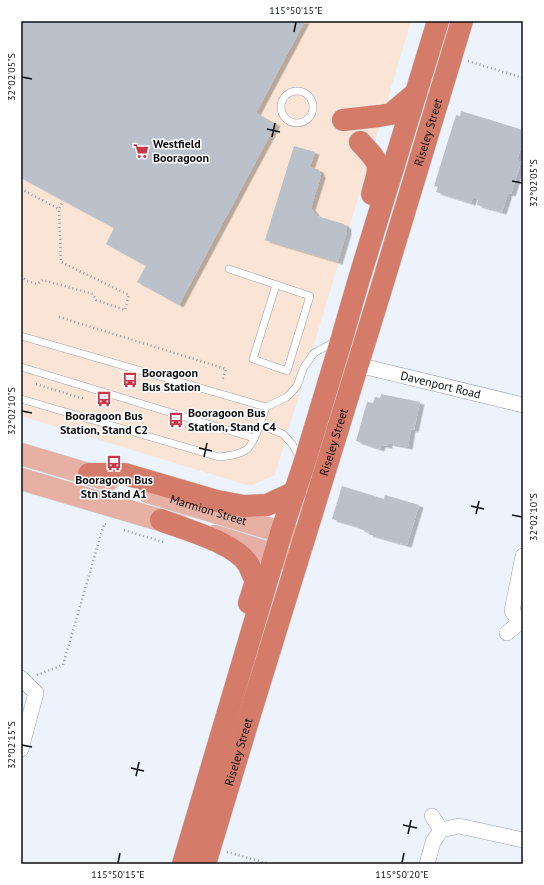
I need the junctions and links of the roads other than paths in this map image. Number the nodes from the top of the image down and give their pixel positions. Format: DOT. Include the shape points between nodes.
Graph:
graph roads {
  1 [pos="438,21"];
  2 [pos="462,21"];
  3 [pos="416,93"];
  4 [pos="286,119"];
  5 [pos="343,120"];
  6 [pos="360,142"];
  7 [pos="374,230"];
  8 [pos="229,269"];
  9 [pos="276,285"];
  10 [pos="355,334"];
  11 [pos="21,336"];
  12 [pos="358,365"];
  13 [pos="21,367"];
  14 [pos="21,399"];
  15 [pos="523,405"];
  16 [pos="266,407"];
  17 [pos="260,425"];
  18 [pos="254,438"];
  19 [pos="21,454"];
  20 [pos="304,464"];
  21 [pos="89,474"];
  22 [pos="21,479"];
  23 [pos="295,492"];
  24 [pos="161,520"];
  25 [pos="281,533"];
  26 [pos="304,539"];
  27 [pos="275,554"];
  28 [pos="523,556"];
  29 [pos="297,562"];
  30 [pos="521,622"];
  31 [pos="507,633"];
  32 [pos="22,679"];
  33 [pos="233,697"];
  34 [pos="21,749"];
  35 [pos="432,816"];
  36 [pos="441,830"];
  37 [pos="523,840"];
  38 [pos="183,864"];
  39 [pos="205,864"];
  40 [pos="426,864"];
  1 -- 3 [label="highway, Riseley Street"];
  2 -- 10 [label="highway, Riseley Street"];
  3 -- 5 [label="highway" via="391,114"];
  3 -- 7 [label="highway, Riseley Street"];
  4 -- 4 [label="lane" via="281,104 286,95 296,91 309,96 313,111 307,120 296,123"];
  6 -- 7 [label="highway" via="376,159 378,165 368,209"];
  7 -- 10 [label="highway, Riseley Street"];
  8 -- 9 [label="lane"];
  9 -- 9 [label="lane" via="310,296 287,371 252,360"];
  10 -- 12 [label="highway, Riseley Street"];
  10 -- 16 [label="lane" via="314,353 304,367 297,386 287,397"];
  10 -- 20 [label="highway, Riseley Street"];
  11 -- 16 [label="lane"];
  12 -- 15 [label="street, Davenport Road"];
  12 -- 26 [label="highway, Riseley Street"];
  13 -- 18 [label="lane"];
  14 -- 18 [label="lane" via="219,457 234,455 248,449"];
  16 -- 17 [label="lane"];
  17 -- 18 [label="lane"];
  17 -- 20 [label="lane" via="283,434"];
  19 -- 21 [label="main road, Marmion Street"];
  20 -- 23 [label="highway, Riseley Street"];
  21 -- 23 [label="highway" via="125,474 217,501 244,506 267,505"];
  21 -- 25 [label="main road, Marmion Street"];
  22 -- 24 [label="main road, Marmion Street"];
  23 -- 25 [label="highway, Riseley Street"];
  24 -- 27 [label="main road, Marmion Street"];
  24 -- 33 [label="highway" via="224,544 238,553 248,564 256,581 229,668"];
  25 -- 26 [label="main road, Marmion Street"];
  25 -- 27 [label="highway, Riseley Street"];
  26 -- 29 [label="highway, Riseley Street"];
  27 -- 29 [label="main road, Marmion Street"];
  27 -- 33 [label="highway, Riseley Street"];
  28 -- 30 [label="street" via="512,611"];
  29 -- 39 [label="highway, Riseley Street"];
  30 -- 31 [label="street"];
  32 -- 34 [label="street" via="36,693"];
  33 -- 38 [label="highway, Riseley Street"];
  35 -- 36 [label="street"];
  36 -- 37 [label="street" via="459,826"];
  36 -- 40 [label="street" via="433,842"];
}
